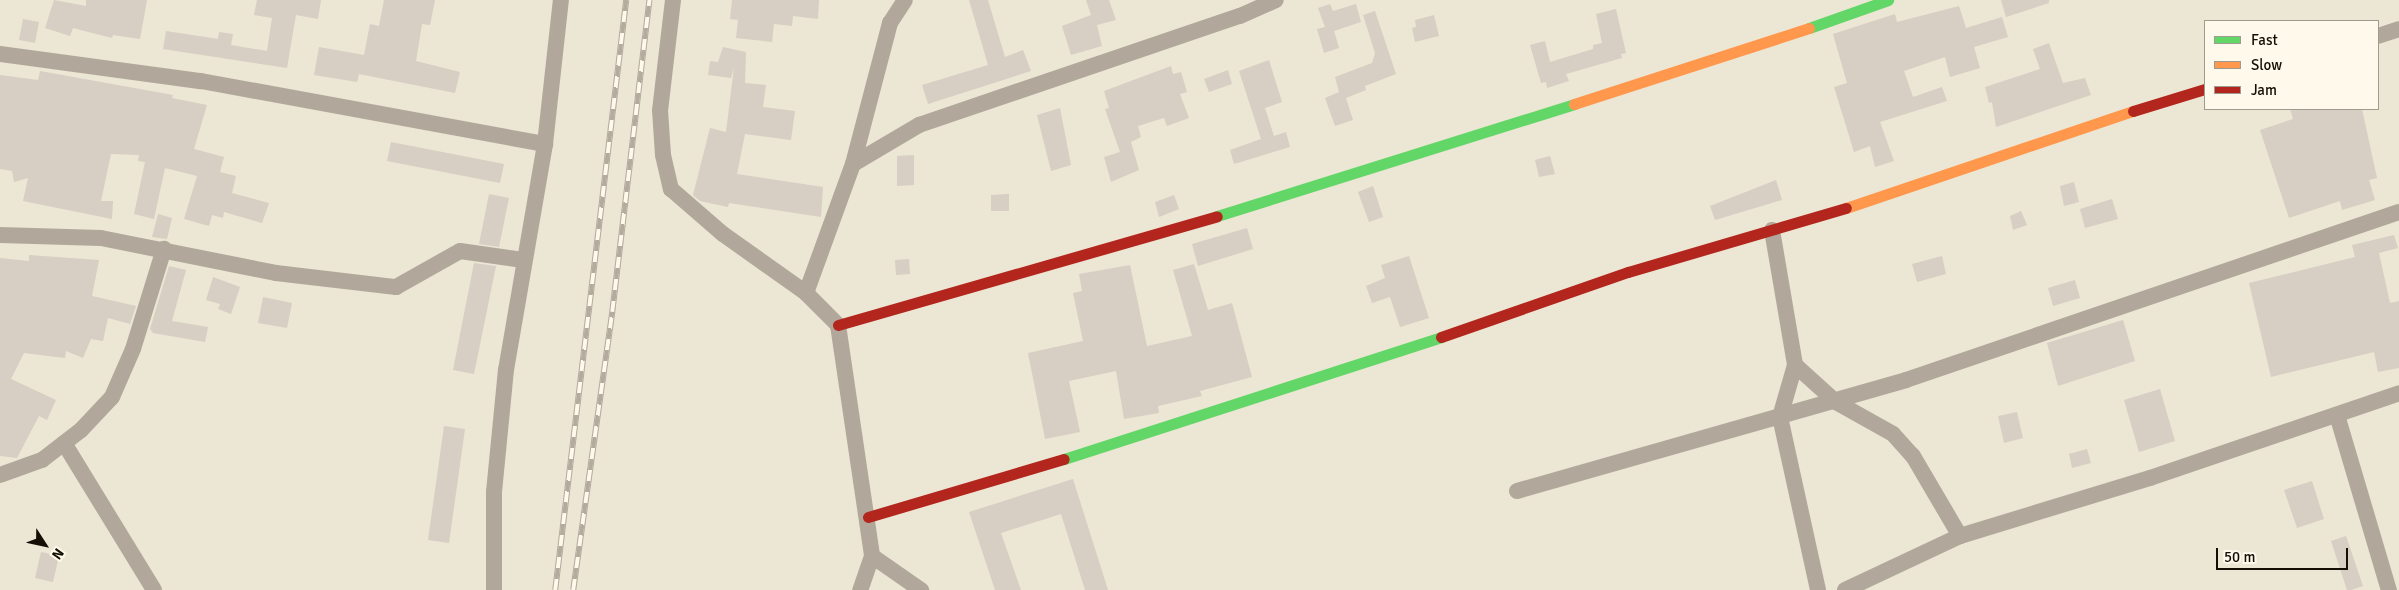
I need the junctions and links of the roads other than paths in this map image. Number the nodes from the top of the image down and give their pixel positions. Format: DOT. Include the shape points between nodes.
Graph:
graph roads {
  1 [pos="561,0"];
  2 [pos="673,0"];
  3 [pos="905,0"];
  4 [pos="1276,0"];
  5 [pos="1888,0"];
  6 [pos="2399,29"];
  7 [pos="2379,36"];
  8 [pos="0,54"];
  9 [pos="2204,89"];
  10 [pos="545,144"];
  11 [pos="853,164"];
  12 [pos="2399,212"];
  13 [pos="1772,230"];
  14 [pos="0,235"];
  15 [pos="164,249"];
  16 [pos="523,260"];
  17 [pos="806,293"];
  18 [pos="838,325"];
  19 [pos="1795,365"];
  20 [pos="2399,393"];
  21 [pos="1836,402"];
  22 [pos="2336,415"];
  23 [pos="1780,418"];
  24 [pos="64,443"];
  25 [pos="0,475"];
  26 [pos="1517,491"];
  27 [pos="868,517"];
  28 [pos="1960,536"];
  29 [pos="872,556"];
  30 [pos="154,590"];
  31 [pos="494,590"];
  32 [pos="860,590"];
  33 [pos="921,590"];
  34 [pos="1818,590"];
  35 [pos="1845,590"];
  36 [pos="2389,590"];
  1 -- 10 [label="street"];
  2 -- 17 [label="street" via="660,110 663,155 671,189 723,234"];
  3 -- 11 [label="street" via="890,23"];
  4 -- 11 [label="street" via="1240,16 919,125"];
  5 -- 18 [label="street" via="1724,57 1229,212"];
  6 -- 7 [label="street"];
  8 -- 10 [label="street" via="201,81"];
  9 -- 13 [label="street" via="2113,117 1893,194"];
  10 -- 16 [label="street"];
  11 -- 17 [label="street"];
  12 -- 21 [label="street"];
  13 -- 19 [label="street"];
  13 -- 27 [label="street" via="1628,272 1346,370 965,490"];
  14 -- 15 [label="street" via="100,238"];
  15 -- 16 [label="street" via="276,274 396,287 460,251"];
  15 -- 24 [label="street" via="133,349 112,396 81,430"];
  16 -- 31 [label="street" via="506,370 494,492"];
  17 -- 18 [label="street"];
  18 -- 27 [label="street" via="858,470"];
  19 -- 21 [label="street"];
  19 -- 23 [label="street"];
  20 -- 22 [label="street"];
  21 -- 23 [label="street"];
  21 -- 28 [label="street" via="1880,426 1906,449"];
  22 -- 28 [label="street" via="2150,478"];
  22 -- 36 [label="street"];
  23 -- 26 [label="street"];
  23 -- 34 [label="street"];
  24 -- 25 [label="street" via="42,460"];
  24 -- 30 [label="street"];
  27 -- 29 [label="street"];
  28 -- 35 [label="street"];
  29 -- 32 [label="street"];
  29 -- 33 [label="street"];
}
